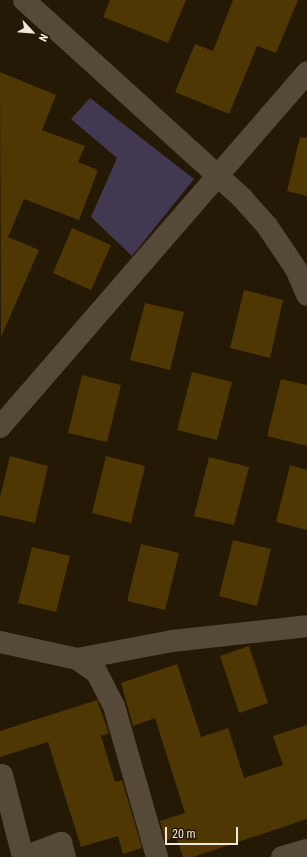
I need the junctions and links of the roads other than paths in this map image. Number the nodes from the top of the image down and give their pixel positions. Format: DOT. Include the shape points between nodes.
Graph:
graph roads {
  1 [pos="24,0"];
  2 [pos="307,72"];
  3 [pos="221,175"];
  4 [pos="307,295"];
  5 [pos="0,428"];
  6 [pos="307,626"];
  7 [pos="0,642"];
  8 [pos="77,659"];
  9 [pos="2,775"];
  10 [pos="307,850"];
  11 [pos="24,857"];
  12 [pos="65,857"];
  13 [pos="157,857"];
  14 [pos="282,857"];
  1 -- 3 [label="street"];
  2 -- 3 [label="street"];
  3 -- 4 [label="street" via="267,226 296,269"];
  3 -- 5 [label="street"];
  6 -- 8 [label="street" via="172,641"];
  7 -- 8 [label="street"];
  8 -- 13 [label="street" via="97,673 114,706"];
  9 -- 11 [label="street"];
  10 -- 14 [label="street"];
  11 -- 12 [label="street" via="61,843"];
}
